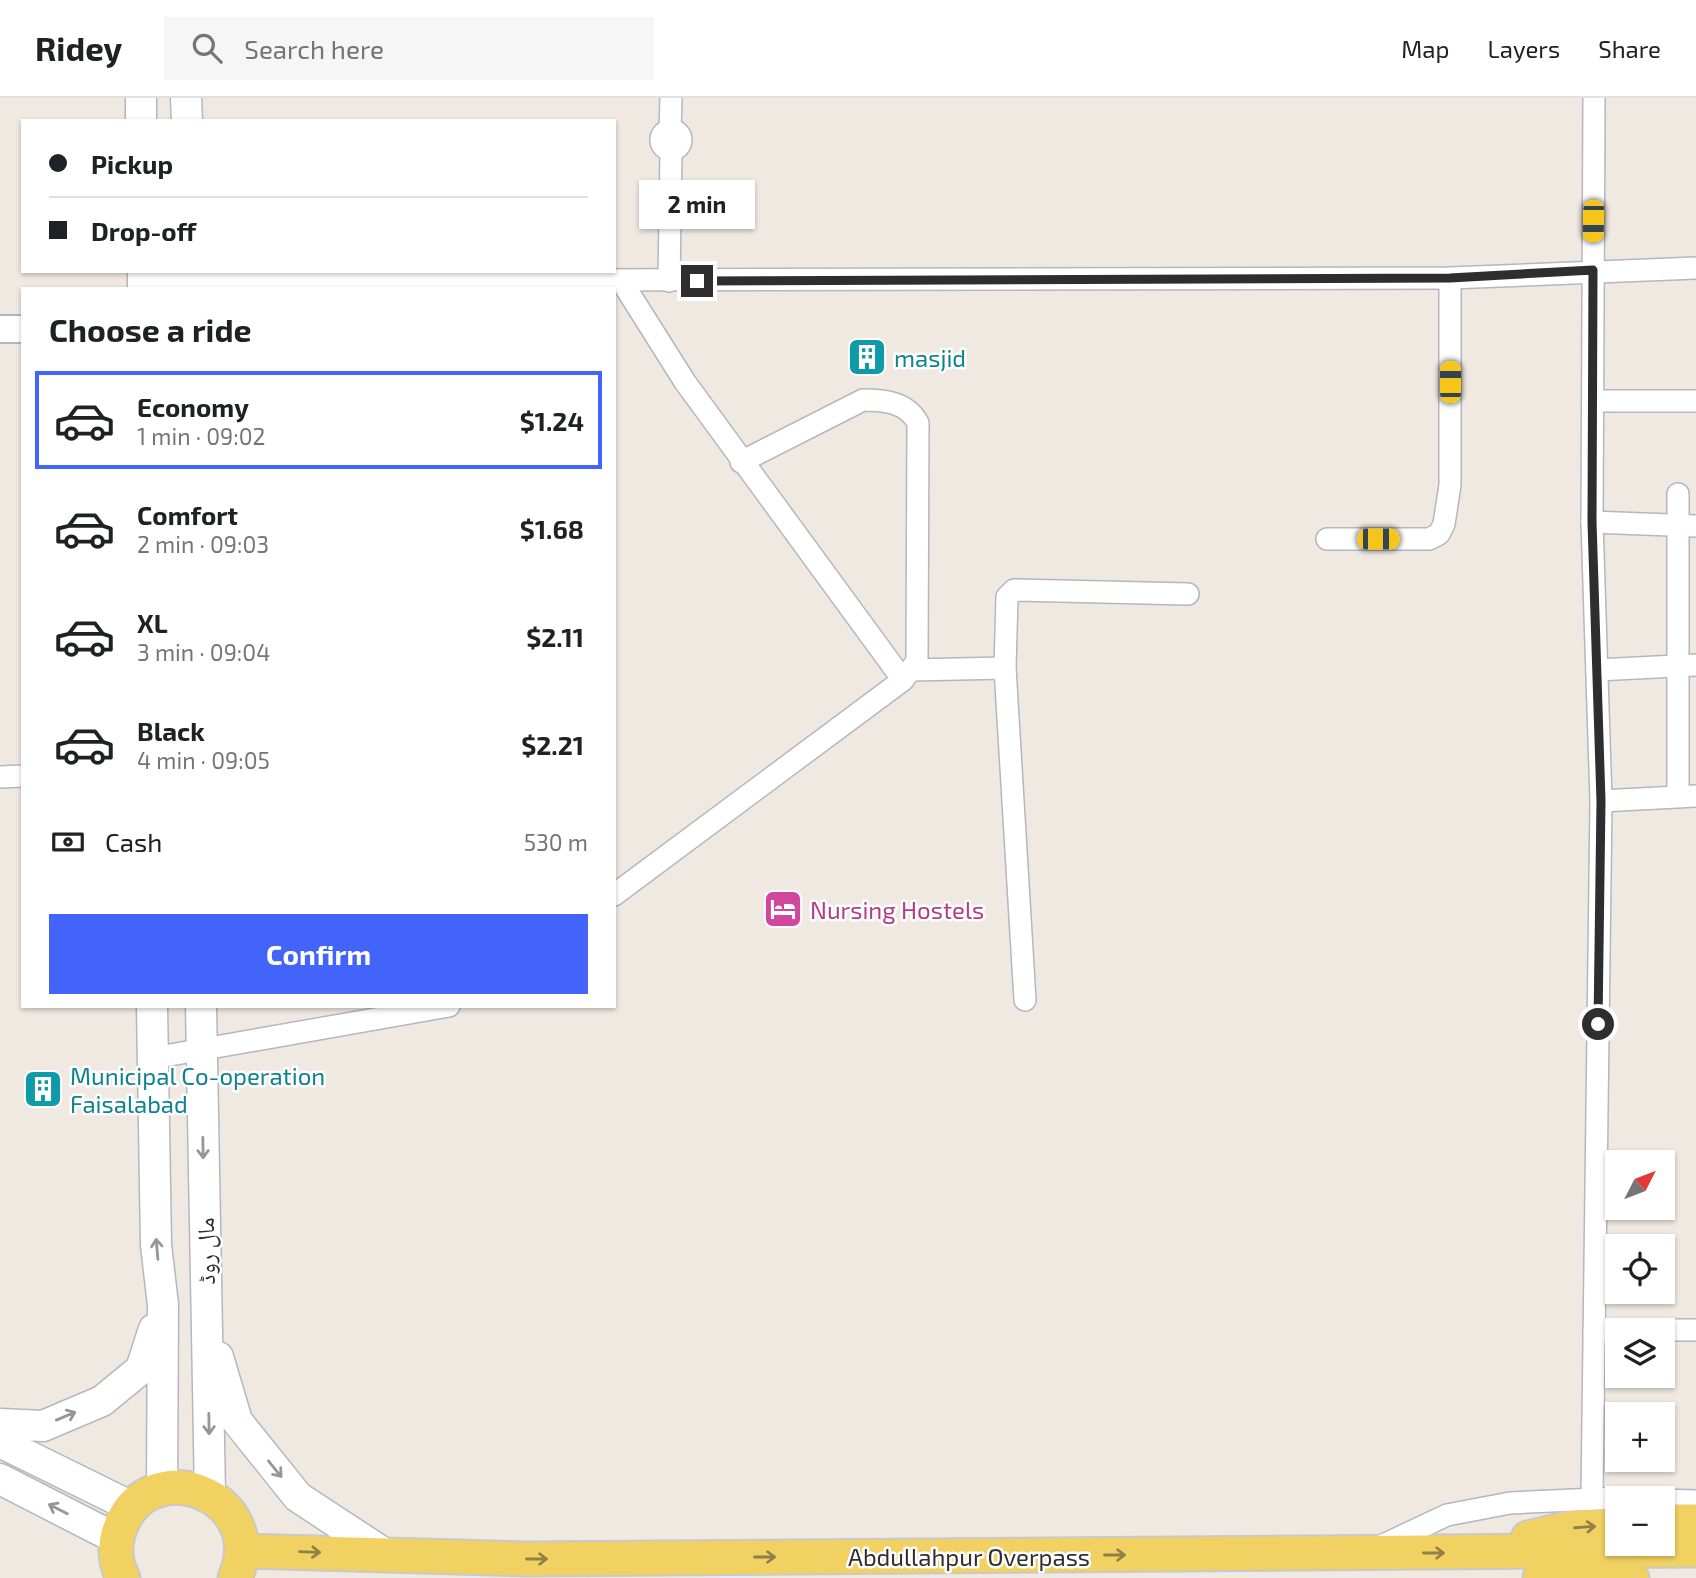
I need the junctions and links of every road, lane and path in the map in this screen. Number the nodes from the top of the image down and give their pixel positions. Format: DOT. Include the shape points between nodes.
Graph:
graph roads {
  1 [pos="141,98"];
  2 [pos="186,98"];
  3 [pos="671,98"];
  4 [pos="1594,98"];
  5 [pos="141,119"];
  6 [pos="187,119"];
  7 [pos="1696,268"];
  8 [pos="1593,270"];
  9 [pos="1450,278"];
  10 [pos="143,280"];
  11 [pos="189,280"];
  12 [pos="622,282"];
  13 [pos="669,282"];
  14 [pos="0,329"];
  15 [pos="21,329"];
  16 [pos="1593,401"];
  17 [pos="1696,401"];
  18 [pos="741,462"];
  19 [pos="1678,494"];
  20 [pos="1592,522"];
  21 [pos="1686,525"];
  22 [pos="1327,539"];
  23 [pos="1188,594"];
  24 [pos="1687,665"];
  25 [pos="1005,668"];
  26 [pos="1597,670"];
  27 [pos="907,675"];
  28 [pos="21,776"];
  29 [pos="0,777"];
  30 [pos="1687,796"];
  31 [pos="1601,801"];
  32 [pos="616,893"];
  33 [pos="1025,1000"];
  34 [pos="152,1008"];
  35 [pos="201,1008"];
  36 [pos="438,1008"];
  37 [pos="202,1050"];
  38 [pos="153,1058"];
  39 [pos="163,1305"];
  40 [pos="206,1320"];
  41 [pos="1675,1330"];
  42 [pos="1696,1330"];
  43 [pos="1594,1331"];
  44 [pos="1605,1331"];
  45 [pos="0,1424"];
  46 [pos="0,1442"];
  47 [pos="0,1479"];
  48 [pos="162,1489"];
  49 [pos="210,1495"];
  50 [pos="1592,1497"];
  51 [pos="1605,1498"];
  52 [pos="1675,1500"];
  53 [pos="1696,1501"];
  54 [pos="132,1507"];
  55 [pos="1675,1521"];
  56 [pos="1696,1521"];
  57 [pos="1605,1526"];
  58 [pos="117,1539"];
  59 [pos="1696,1550"];
  60 [pos="1471,1552"];
  61 [pos="1366,1553"];
  62 [pos="388,1556"];
  63 [pos="238,1564"];
  64 [pos="123,1578"];
  65 [pos="1540,1578"];
  66 [pos="1632,1578"];
  1 -- 5 [label="main road"];
  2 -- 6 [label="main road"];
  3 -- 13 [label="street"];
  4 -- 8 [label="street"];
  7 -- 8 [label="street"];
  8 -- 9 [label="street"];
  8 -- 16 [label="street"];
  9 -- 13 [label="street"];
  9 -- 22 [label="street" via="1450,485 1444,524 1439,534 1429,539"];
  10 -- 11 [label="street"];
  11 -- 12 [label="street"];
  12 -- 13 [label="street"];
  12 -- 18 [label="street"];
  14 -- 15 [label="street"];
  16 -- 17 [label="street"];
  16 -- 20 [label="street"];
  18 -- 27 [label="street"];
  18 -- 27 [label="street" via="863,400 881,400 914,415 918,423 917,661"];
  19 -- 21 [label="street"];
  20 -- 21 [label="street"];
  20 -- 26 [label="street"];
  21 -- 24 [label="street"];
  23 -- 25 [label="street" via="1014,590 1006,597"];
  24 -- 26 [label="street"];
  24 -- 30 [label="street"];
  25 -- 27 [label="street"];
  25 -- 33 [label="street"];
  26 -- 31 [label="street"];
  27 -- 32 [label="street"];
  28 -- 29 [label="street"];
  30 -- 31 [label="street"];
  31 -- 43 [label="street"];
  34 -- 38 [label="main road, مال روڈ"];
  35 -- 37 [label="main road, مال روڈ"];
  36 -- 37 [label="street"];
  37 -- 38 [label="street"];
  37 -- 40 [label="main road, مال روڈ, one-way"];
  39 -- 38 [label="main road, مال روڈ, one-way" via="156,1245"];
  45 -- 39 [label="main road, one-way" via="43,1426 102,1401 141,1369"];
  39 -- 48 [label="main road, مال روڈ"];
  40 -- 49 [label="main road, مال روڈ, one-way"];
  40 -- 62 [label="main road, one-way" via="237,1421 304,1503"];
  41 -- 42 [label="street"];
  43 -- 44 [label="street"];
  43 -- 50 [label="street"];
  46 -- 54 [label="main road"];
  58 -- 47 [label="main road, one-way"];
  48 -- 49 [label="main road" via="195,1489"];
  48 -- 54 [label="main road"];
  49 -- 63 [label="main road" via="233,1519"];
  50 -- 51 [label="street"];
  50 -- 61 [label="street" via="1510,1503 1447,1515"];
  52 -- 53 [label="street"];
  54 -- 58 [label="main road"];
  55 -- 56 [label="main road"];
  60 -- 57 [label="main road, one-way" via="1570,1528"];
  58 -- 64 [label="main road" via="116,1557"];
  59 -- 60 [label="main road, Abdullahpur Overpass"];
  61 -- 60 [label="main road, Abdullahpur Overpass, one-way"];
  62 -- 61 [label="main road, Abdullahpur Overpass, one-way"];
  63 -- 62 [label="main road, Abdullahpur Overpass, one-way"];
  65 -- 66 [label="main road"];
}
